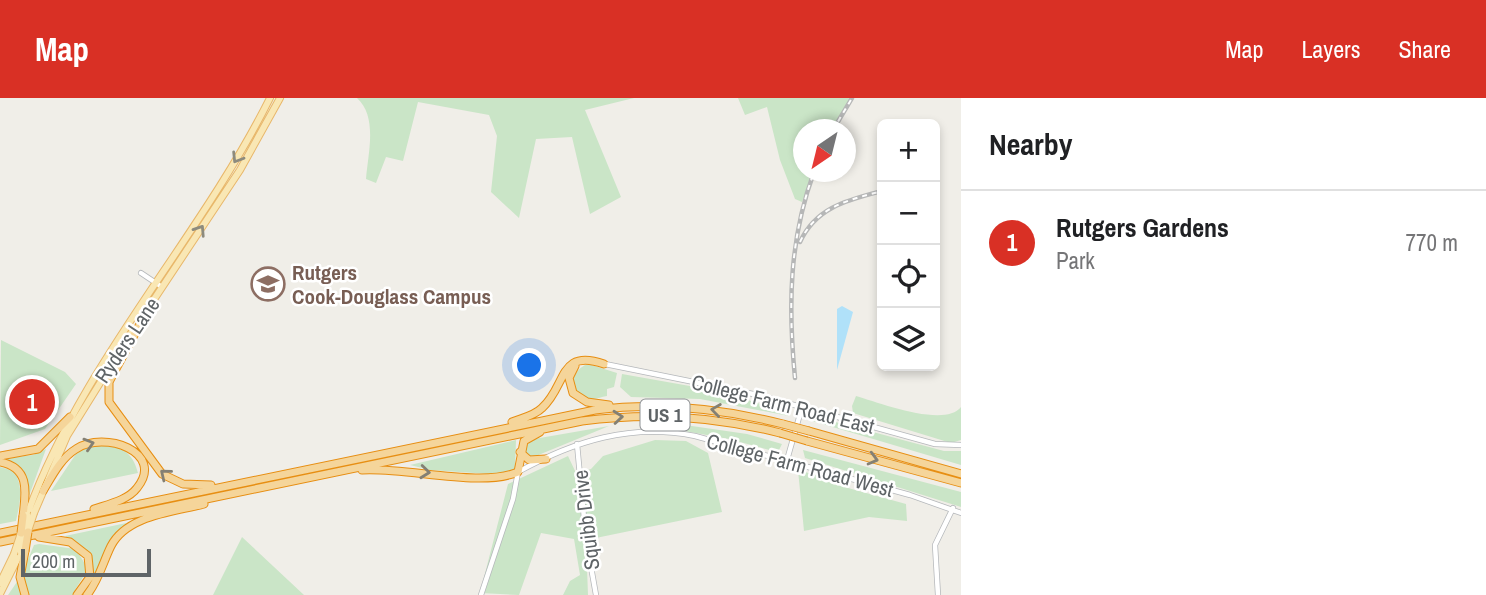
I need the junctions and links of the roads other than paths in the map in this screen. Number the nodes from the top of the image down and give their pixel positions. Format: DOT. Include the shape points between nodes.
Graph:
graph roads {
  1 [pos="270,98"];
  2 [pos="280,98"];
  3 [pos="141,273"];
  4 [pos="155,283"];
  5 [pos="162,287"];
  6 [pos="147,311"];
  7 [pos="604,364"];
  8 [pos="627,407"];
  9 [pos="802,407"];
  10 [pos="70,417"];
  11 [pos="550,427"];
  12 [pos="486,432"];
  13 [pos="577,444"];
  14 [pos="961,445"];
  15 [pos="520,452"];
  16 [pos="0,456"];
  17 [pos="546,458"];
  18 [pos="787,460"];
  19 [pos="0,462"];
  20 [pos="961,471"];
  21 [pos="332,472"];
  22 [pos="518,472"];
  23 [pos="505,478"];
  24 [pos="516,483"];
  25 [pos="961,483"];
  26 [pos="230,489"];
  27 [pos="43,491"];
  28 [pos="953,508"];
  29 [pos="961,513"];
  30 [pos="28,515"];
  31 [pos="71,518"];
  32 [pos="0,532"];
  33 [pos="22,534"];
  34 [pos="0,544"];
  35 [pos="20,552"];
  36 [pos="0,583"];
  37 [pos="0,594"];
  38 [pos="25,595"];
  39 [pos="77,595"];
  40 [pos="87,595"];
  41 [pos="481,595"];
  42 [pos="596,595"];
  43 [pos="938,595"];
  1 -- 4 [label="main road, Ryders Lane, one-way" via="234,163"];
  5 -- 2 [label="main road, Ryders Lane, one-way" via="240,170"];
  3 -- 4 [label="street"];
  4 -- 5 [label="street"];
  4 -- 10 [label="main road, Ryders Lane"];
  5 -- 6 [label="main road, Ryders Lane"];
  26 -- 6 [label="highway, one-way" via="187,485 165,477 111,406 109,382"];
  6 -- 27 [label="main road, Ryders Lane" via="74,422"];
  7 -- 8 [label="highway" via="576,366 569,376 570,389 587,402"];
  7 -- 9 [label="street, College Farm Road East"];
  7 -- 12 [label="highway" via="585,359 573,363 540,410"];
  8 -- 12 [label="highway, US 1"];
  20 -- 8 [label="highway, US 1, one-way, bridge" via="783,424 706,409"];
  9 -- 14 [label="street, College Farm Road East" via="936,444"];
  9 -- 18 [label="street"];
  10 -- 16 [label="highway" via="38,449"];
  10 -- 30 [label="main road, Ryders Lane"];
  11 -- 15 [label="highway" via="525,439"];
  11 -- 21 [label="highway, US 1"];
  11 -- 25 [label="highway, US 1, one-way, bridge" via="613,417 723,420"];
  12 -- 26 [label="highway, US 1"];
  13 -- 17 [label="street, College Farm Road West"];
  13 -- 18 [label="street, College Farm Road West" via="617,433 667,432"];
  13 -- 42 [label="street, Squibb Drive"];
  15 -- 17 [label="highway" via="528,460"];
  15 -- 22 [label="highway"];
  17 -- 22 [label="street, College Farm Road West"];
  18 -- 28 [label="street, College Farm Road West"];
  19 -- 30 [label="highway" via="14,467 24,479"];
  21 -- 23 [label="highway, one-way" via="390,468"];
  21 -- 26 [label="highway, US 1"];
  22 -- 23 [label="highway"];
  22 -- 24 [label="street"];
  23 -- 24 [label="highway"];
  24 -- 41 [label="street"];
  26 -- 31 [label="highway, US 1"];
  26 -- 33 [label="highway, US 1"];
  26 -- 40 [label="highway" via="128,527 113,542"];
  27 -- 30 [label="main road, Ryders Lane"];
  27 -- 31 [label="highway, one-way" via="63,460 84,444 110,441 135,452 143,470 135,491"];
  28 -- 29 [label="street, College Farm Road West"];
  28 -- 43 [label="street" via="934,545"];
  30 -- 33 [label="highway, bridge"];
  31 -- 33 [label="highway, US 1"];
  32 -- 33 [label="highway"];
  33 -- 34 [label="highway"];
  33 -- 35 [label="highway, bridge"];
  33 -- 39 [label="highway" via="66,541 86,553 91,574"];
  35 -- 36 [label="main road"];
  35 -- 37 [label="main road"];
  35 -- 38 [label="highway"];
}
